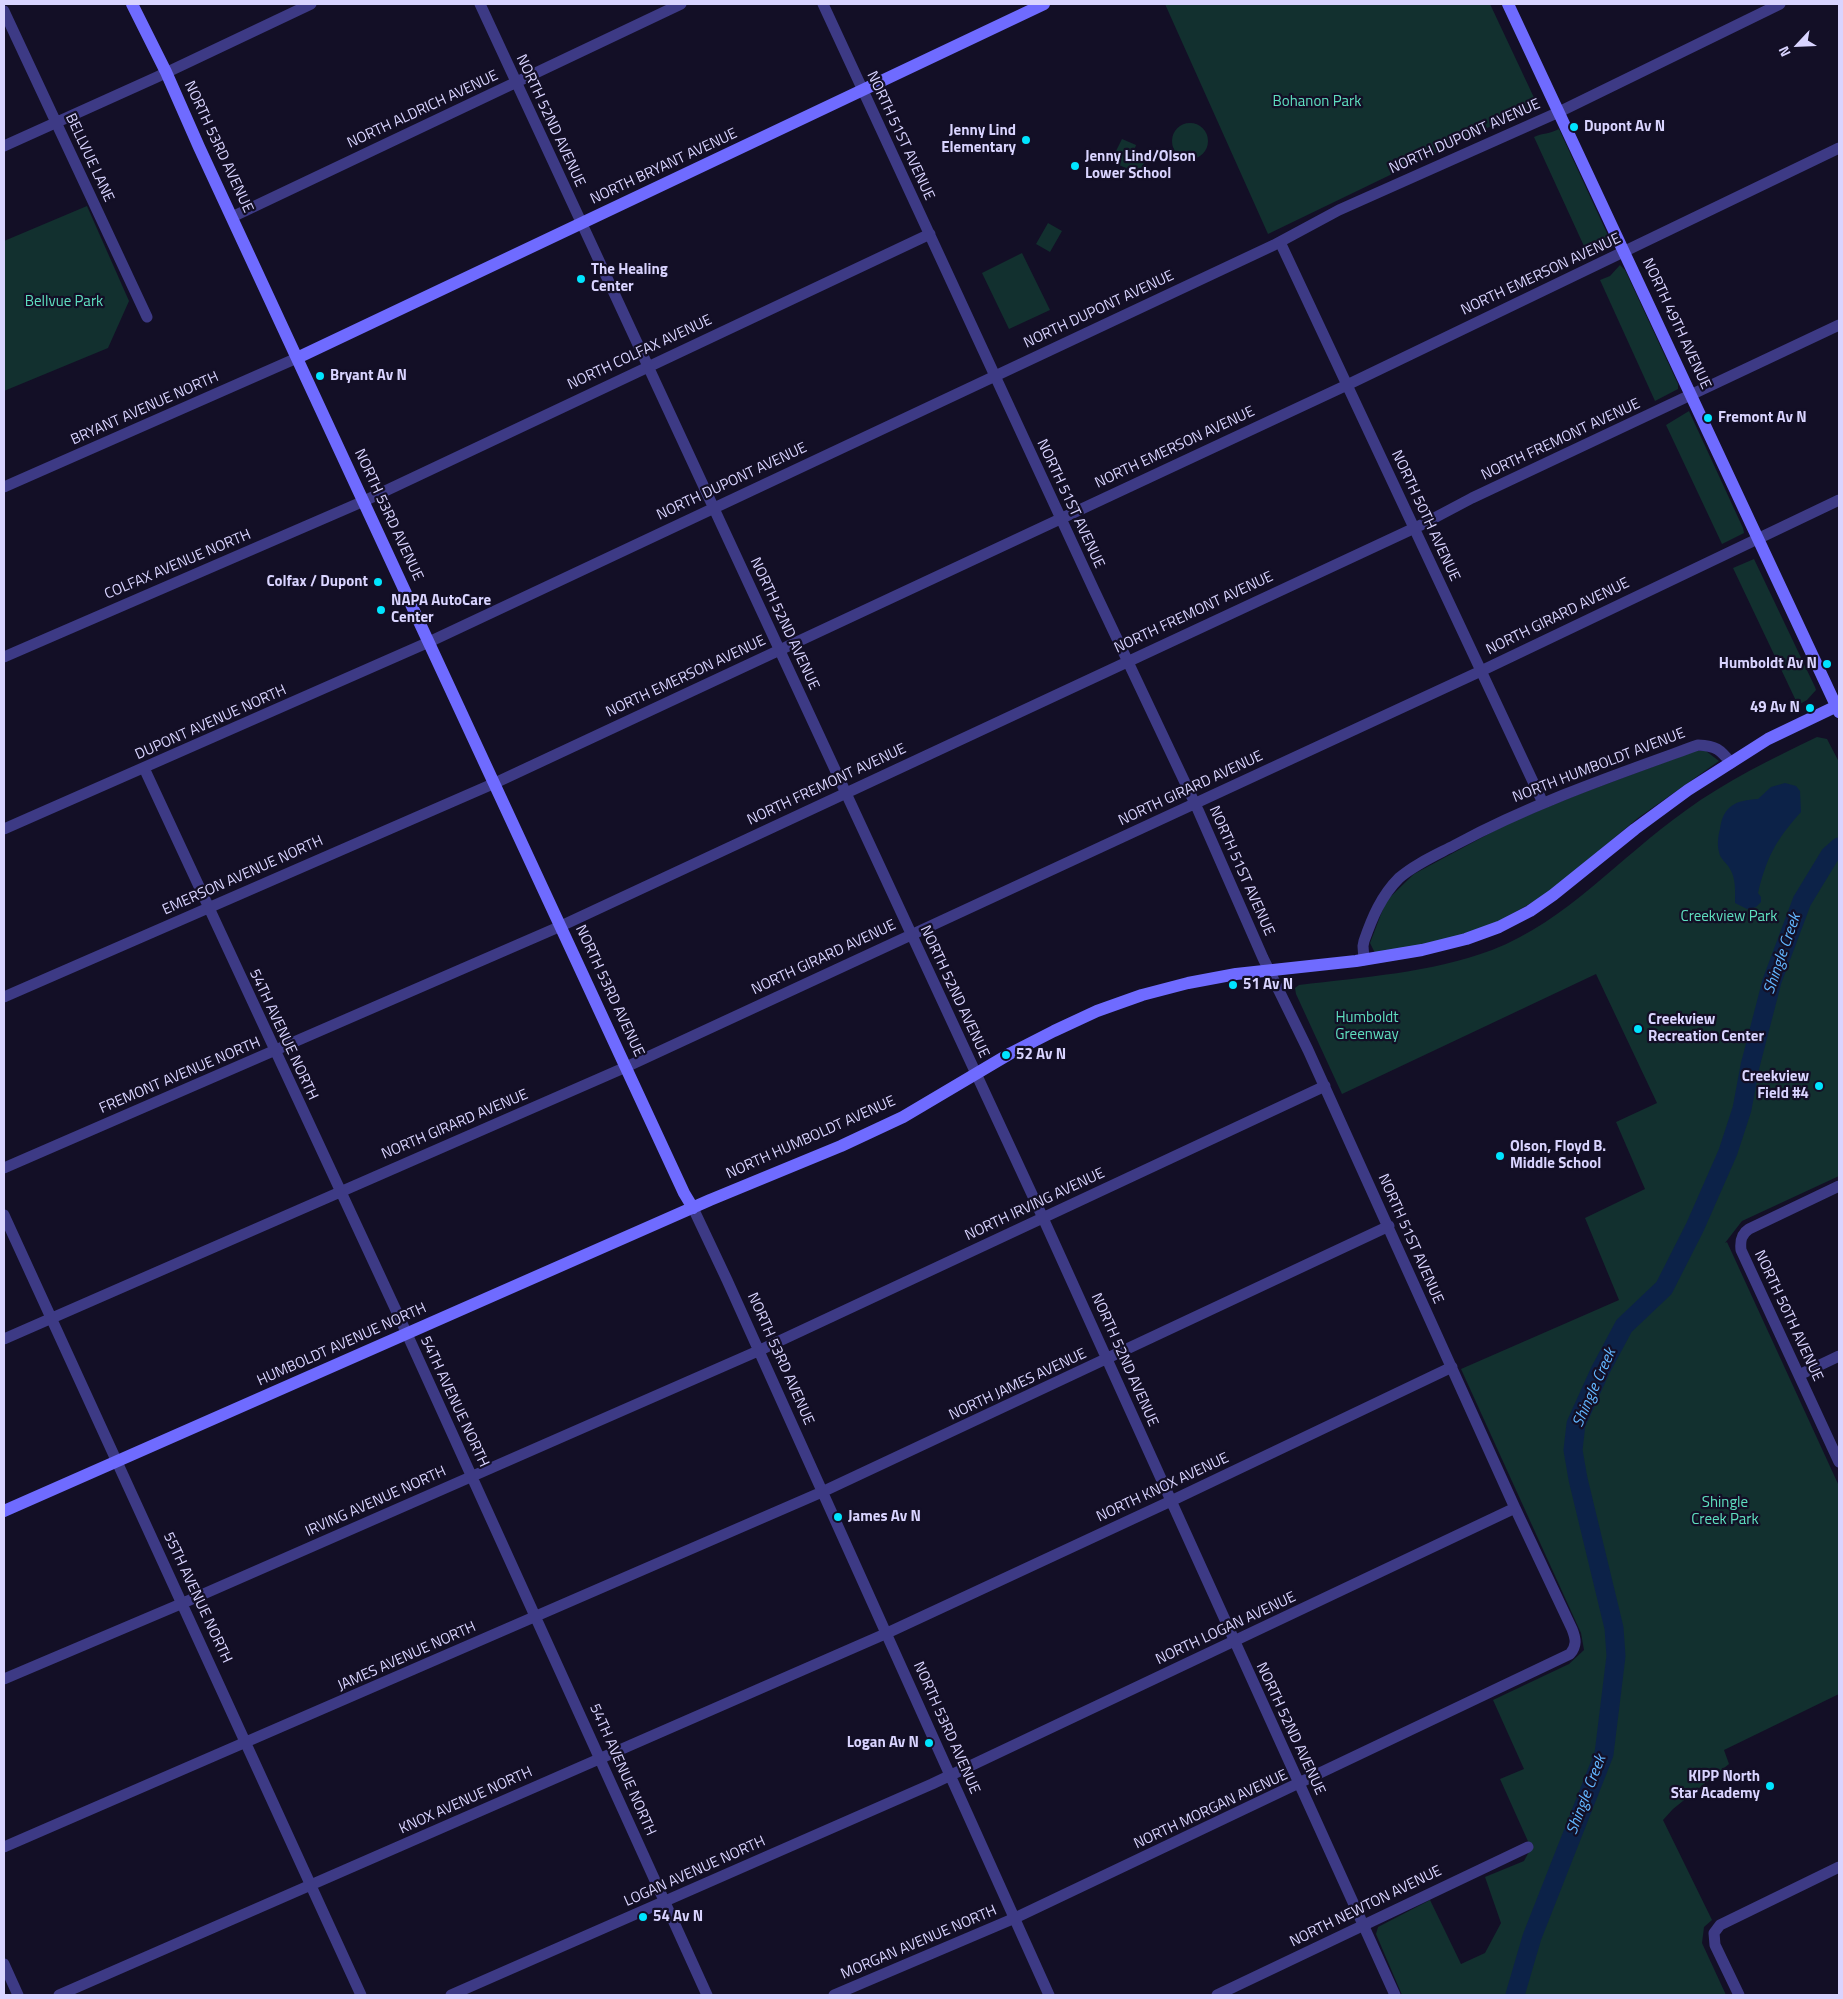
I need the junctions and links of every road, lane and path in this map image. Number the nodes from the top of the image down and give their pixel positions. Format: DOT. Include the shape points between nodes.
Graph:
graph roads {
  1 [pos="132,4"];
  2 [pos="311,4"];
  3 [pos="480,4"];
  4 [pos="681,4"];
  5 [pos="823,4"];
  6 [pos="1044,4"];
  7 [pos="1508,4"];
  8 [pos="1780,4"];
  9 [pos="4,11"];
  10 [pos="166,72"];
  11 [pos="515,82"];
  12 [pos="862,91"];
  13 [pos="1559,112"];
  14 [pos="56,123"];
  15 [pos="4,146"];
  16 [pos="1839,148"];
  17 [pos="232,217"];
  18 [pos="582,224"];
  19 [pos="930,234"];
  20 [pos="1280,242"];
  21 [pos="1625,252"];
  22 [pos="147,317"];
  23 [pos="1839,325"];
  24 [pos="297,358"];
  25 [pos="648,366"];
  26 [pos="995,375"];
  27 [pos="1347,385"];
  28 [pos="1691,394"];
  29 [pos="4,487"];
  30 [pos="1839,500"];
  31 [pos="364,501"];
  32 [pos="714,508"];
  33 [pos="1061,519"];
  34 [pos="1414,528"];
  35 [pos="1758,540"];
  36 [pos="429,642"];
  37 [pos="779,650"];
  38 [pos="4,657"];
  39 [pos="1128,661"];
  40 [pos="1481,671"];
  41 [pos="1838,708"];
  42 [pos="1731,763"];
  43 [pos="144,768"];
  44 [pos="495,784"];
  45 [pos="846,793"];
  46 [pos="1543,802"];
  47 [pos="1195,803"];
  48 [pos="4,829"];
  49 [pos="208,908"];
  50 [pos="560,926"];
  51 [pos="911,935"];
  52 [pos="1364,960"];
  53 [pos="1270,971"];
  54 [pos="4,997"];
  55 [pos="274,1051"];
  56 [pos="626,1067"];
  57 [pos="976,1075"];
  58 [pos="1325,1086"];
  59 [pos="4,1168"];
  60 [pos="1839,1186"];
  61 [pos="339,1191"];
  62 [pos="692,1208"];
  63 [pos="4,1215"];
  64 [pos="1043,1218"];
  65 [pos="1389,1226"];
  66 [pos="51,1318"];
  67 [pos="406,1334"];
  68 [pos="4,1339"];
  69 [pos="758,1351"];
  70 [pos="1839,1356"];
  71 [pos="1108,1360"];
  72 [pos="1452,1367"];
  73 [pos="1799,1375"];
  74 [pos="118,1461"];
  75 [pos="1839,1462"];
  76 [pos="472,1477"];
  77 [pos="822,1492"];
  78 [pos="1171,1501"];
  79 [pos="1515,1508"];
  80 [pos="4,1511"];
  81 [pos="182,1603"];
  82 [pos="535,1617"];
  83 [pos="885,1634"];
  84 [pos="1234,1642"];
  85 [pos="1575,1644"];
  86 [pos="4,1679"];
  87 [pos="247,1743"];
  88 [pos="600,1758"];
  89 [pos="950,1775"];
  90 [pos="1299,1784"];
  91 [pos="4,1847"];
  92 [pos="1528,1847"];
  93 [pos="1839,1867"];
  94 [pos="311,1885"];
  95 [pos="665,1902"];
  96 [pos="1015,1918"];
  97 [pos="1363,1925"];
  98 [pos="4,1964"];
  99 [pos="18,1995"];
  100 [pos="59,1995"];
  101 [pos="361,1995"];
  102 [pos="451,1995"];
  103 [pos="708,1995"];
  104 [pos="834,1995"];
  105 [pos="1050,1995"];
  106 [pos="1217,1995"];
  107 [pos="1395,1995"];
  108 [pos="1739,1995"];
  1 -- 10 [label="street, NORTH 53RD AVENUE"];
  2 -- 10 [label="street"];
  3 -- 11 [label="street, NORTH 52ND AVENUE"];
  4 -- 11 [label="street, NORTH ALDRICH AVENUE"];
  5 -- 12 [label="street, NORTH 51ST AVENUE"];
  6 -- 12 [label="street, NORTH BRYANT AVENUE"];
  7 -- 13 [label="street, NORTH 49TH AVENUE"];
  8 -- 13 [label="street, NORTH DUPONT AVENUE"];
  9 -- 14 [label="street, BELLVUE LANE"];
  10 -- 14 [label="street"];
  10 -- 17 [label="street, NORTH 53RD AVENUE"];
  11 -- 17 [label="street, NORTH ALDRICH AVENUE"];
  11 -- 18 [label="street, NORTH 52ND AVENUE"];
  12 -- 18 [label="street, NORTH BRYANT AVENUE"];
  12 -- 19 [label="street, NORTH 51ST AVENUE"];
  13 -- 20 [label="street, NORTH DUPONT AVENUE" via="1339,210"];
  13 -- 21 [label="street, NORTH 49TH AVENUE"];
  14 -- 15 [label="street"];
  14 -- 22 [label="street, BELLVUE LANE"];
  16 -- 21 [label="street, NORTH EMERSON AVENUE"];
  17 -- 24 [label="street, NORTH 53RD AVENUE"];
  18 -- 24 [label="street, NORTH BRYANT AVENUE"];
  18 -- 25 [label="street, NORTH 52ND AVENUE"];
  19 -- 25 [label="street, NORTH COLFAX AVENUE"];
  19 -- 26 [label="street, NORTH 51ST AVENUE"];
  20 -- 26 [label="street, NORTH DUPONT AVENUE"];
  20 -- 27 [label="street, NORTH 50TH AVENUE"];
  21 -- 27 [label="street, NORTH EMERSON AVENUE"];
  21 -- 28 [label="street, NORTH 49TH AVENUE"];
  23 -- 28 [label="street, NORTH FREMONT AVENUE"];
  24 -- 29 [label="street, BRYANT AVENUE NORTH"];
  24 -- 31 [label="street, NORTH 53RD AVENUE"];
  25 -- 31 [label="street, NORTH COLFAX AVENUE"];
  25 -- 32 [label="street, NORTH 52ND AVENUE"];
  26 -- 32 [label="street, NORTH DUPONT AVENUE"];
  26 -- 33 [label="street, NORTH 51ST AVENUE"];
  27 -- 33 [label="street, NORTH EMERSON AVENUE"];
  27 -- 34 [label="street, NORTH 50TH AVENUE"];
  28 -- 34 [label="street, NORTH FREMONT AVENUE"];
  28 -- 35 [label="street, NORTH 49TH AVENUE"];
  30 -- 35 [label="street, NORTH GIRARD AVENUE"];
  31 -- 36 [label="street, NORTH 53RD AVENUE"];
  31 -- 38 [label="street, COLFAX AVENUE NORTH"];
  32 -- 36 [label="street, NORTH DUPONT AVENUE"];
  32 -- 37 [label="street, NORTH 52ND AVENUE"];
  33 -- 37 [label="street, NORTH EMERSON AVENUE"];
  33 -- 39 [label="street, NORTH 51ST AVENUE"];
  34 -- 39 [label="street, NORTH FREMONT AVENUE"];
  34 -- 40 [label="street, NORTH 50TH AVENUE"];
  35 -- 40 [label="street, NORTH GIRARD AVENUE"];
  35 -- 41 [label="street, NORTH 49TH AVENUE"];
  36 -- 43 [label="street, DUPONT AVENUE NORTH"];
  36 -- 44 [label="street, NORTH 53RD AVENUE"];
  37 -- 44 [label="street, NORTH EMERSON AVENUE"];
  37 -- 45 [label="street, NORTH 52ND AVENUE"];
  39 -- 45 [label="street, NORTH FREMONT AVENUE"];
  39 -- 47 [label="street, NORTH 51ST AVENUE"];
  40 -- 46 [label="street, NORTH 50TH AVENUE"];
  40 -- 47 [label="street, NORTH GIRARD AVENUE"];
  41 -- 42 [label="street, NORTH HUMBOLDT AVENUE" via="1768,739"];
  42 -- 46 [label="street, NORTH HUMBOLDT AVENUE" via="1712,746 1698,745"];
  42 -- 52 [label="street, NORTH HUMBOLDT AVENUE" via="1688,790 1530,910 1466,939"];
  43 -- 48 [label="street, DUPONT AVENUE NORTH"];
  43 -- 49 [label="street, 54TH AVENUE NORTH"];
  44 -- 49 [label="street, EMERSON AVENUE NORTH"];
  44 -- 50 [label="street, NORTH 53RD AVENUE"];
  45 -- 50 [label="street, NORTH FREMONT AVENUE"];
  45 -- 51 [label="street, NORTH 52ND AVENUE"];
  46 -- 52 [label="street, NORTH HUMBOLDT AVENUE" via="1417,865 1400,878 1382,898 1371,922 1363,946"];
  47 -- 51 [label="street, NORTH GIRARD AVENUE"];
  47 -- 53 [label="street, NORTH 51ST AVENUE"];
  49 -- 54 [label="street, EMERSON AVENUE NORTH"];
  49 -- 55 [label="street, 54TH AVENUE NORTH"];
  50 -- 55 [label="street, FREMONT AVENUE NORTH"];
  50 -- 56 [label="street, NORTH 53RD AVENUE"];
  51 -- 56 [label="street, NORTH GIRARD AVENUE"];
  51 -- 57 [label="street, NORTH 52ND AVENUE"];
  52 -- 53 [label="street, NORTH HUMBOLDT AVENUE"];
  53 -- 57 [label="street, NORTH HUMBOLDT AVENUE" via="1236,974 1142,995 1054,1031"];
  53 -- 58 [label="street, NORTH 51ST AVENUE"];
  55 -- 59 [label="street, FREMONT AVENUE NORTH"];
  55 -- 61 [label="street, 54TH AVENUE NORTH"];
  56 -- 61 [label="street, NORTH GIRARD AVENUE"];
  56 -- 62 [label="street, NORTH 53RD AVENUE"];
  57 -- 62 [label="street, NORTH HUMBOLDT AVENUE" via="903,1117"];
  57 -- 64 [label="street, NORTH 52ND AVENUE"];
  58 -- 64 [label="street, NORTH IRVING AVENUE"];
  58 -- 65 [label="street, NORTH 51ST AVENUE"];
  60 -- 73 [label="street, NORTH 50TH AVENUE" via="1749,1229 1742,1236 1741,1250"];
  61 -- 66 [label="street, NORTH GIRARD AVENUE"];
  61 -- 67 [label="street, 54TH AVENUE NORTH"];
  62 -- 67 [label="street, HUMBOLDT AVENUE NORTH"];
  62 -- 69 [label="street, NORTH 53RD AVENUE"];
  63 -- 66 [label="street, 55TH AVENUE NORTH"];
  64 -- 69 [label="street, NORTH IRVING AVENUE"];
  64 -- 71 [label="street, NORTH 52ND AVENUE"];
  65 -- 71 [label="street, NORTH JAMES AVENUE"];
  65 -- 72 [label="street, NORTH 51ST AVENUE"];
  66 -- 68 [label="street, NORTH GIRARD AVENUE"];
  66 -- 74 [label="street, 55TH AVENUE NORTH"];
  67 -- 74 [label="street, HUMBOLDT AVENUE NORTH"];
  67 -- 76 [label="street, 54TH AVENUE NORTH"];
  69 -- 76 [label="street, IRVING AVENUE NORTH"];
  69 -- 77 [label="street, NORTH 53RD AVENUE"];
  70 -- 73 [label="street"];
  71 -- 77 [label="street, NORTH JAMES AVENUE"];
  71 -- 78 [label="street, NORTH 52ND AVENUE"];
  72 -- 78 [label="street, NORTH KNOX AVENUE"];
  72 -- 79 [label="street, NORTH 51ST AVENUE"];
  73 -- 75 [label="street, NORTH 50TH AVENUE"];
  74 -- 80 [label="street, HUMBOLDT AVENUE NORTH"];
  74 -- 81 [label="street, 55TH AVENUE NORTH"];
  76 -- 81 [label="street, IRVING AVENUE NORTH"];
  76 -- 82 [label="street, 54TH AVENUE NORTH"];
  77 -- 82 [label="street, JAMES AVENUE NORTH"];
  77 -- 83 [label="street, NORTH 53RD AVENUE"];
  78 -- 83 [label="street, NORTH KNOX AVENUE"];
  78 -- 84 [label="street, NORTH 52ND AVENUE"];
  79 -- 84 [label="street, NORTH LOGAN AVENUE"];
  79 -- 85 [label="street, NORTH 51ST AVENUE" via="1572,1629"];
  81 -- 86 [label="street, IRVING AVENUE NORTH"];
  81 -- 87 [label="street, 55TH AVENUE NORTH"];
  82 -- 87 [label="street, JAMES AVENUE NORTH"];
  82 -- 88 [label="street, 54TH AVENUE NORTH"];
  83 -- 88 [label="street, KNOX AVENUE NORTH"];
  83 -- 89 [label="street, NORTH 53RD AVENUE"];
  84 -- 89 [label="street, NORTH LOGAN AVENUE"];
  84 -- 90 [label="street, NORTH 52ND AVENUE"];
  85 -- 90 [label="street, NORTH MORGAN AVENUE" via="1570,1654"];
  87 -- 91 [label="street, JAMES AVENUE NORTH"];
  87 -- 94 [label="street, 55TH AVENUE NORTH"];
  88 -- 94 [label="street, KNOX AVENUE NORTH"];
  88 -- 95 [label="street, 54TH AVENUE NORTH"];
  89 -- 95 [label="street, LOGAN AVENUE NORTH"];
  89 -- 96 [label="street, NORTH 53RD AVENUE"];
  90 -- 96 [label="street, NORTH MORGAN AVENUE"];
  90 -- 97 [label="street, NORTH 52ND AVENUE"];
  92 -- 97 [label="street, NORTH NEWTON AVENUE"];
  93 -- 108 [label="street" via="1720,1925 1714,1933 1715,1945"];
  94 -- 100 [label="street, KNOX AVENUE NORTH"];
  94 -- 101 [label="street, 55TH AVENUE NORTH"];
  95 -- 102 [label="street, LOGAN AVENUE NORTH"];
  95 -- 103 [label="street, 54TH AVENUE NORTH"];
  96 -- 104 [label="street, MORGAN AVENUE NORTH"];
  96 -- 105 [label="street, NORTH 53RD AVENUE"];
  97 -- 106 [label="street, NORTH NEWTON AVENUE"];
  97 -- 107 [label="street, NORTH 52ND AVENUE"];
  98 -- 99 [label="street"];
}
